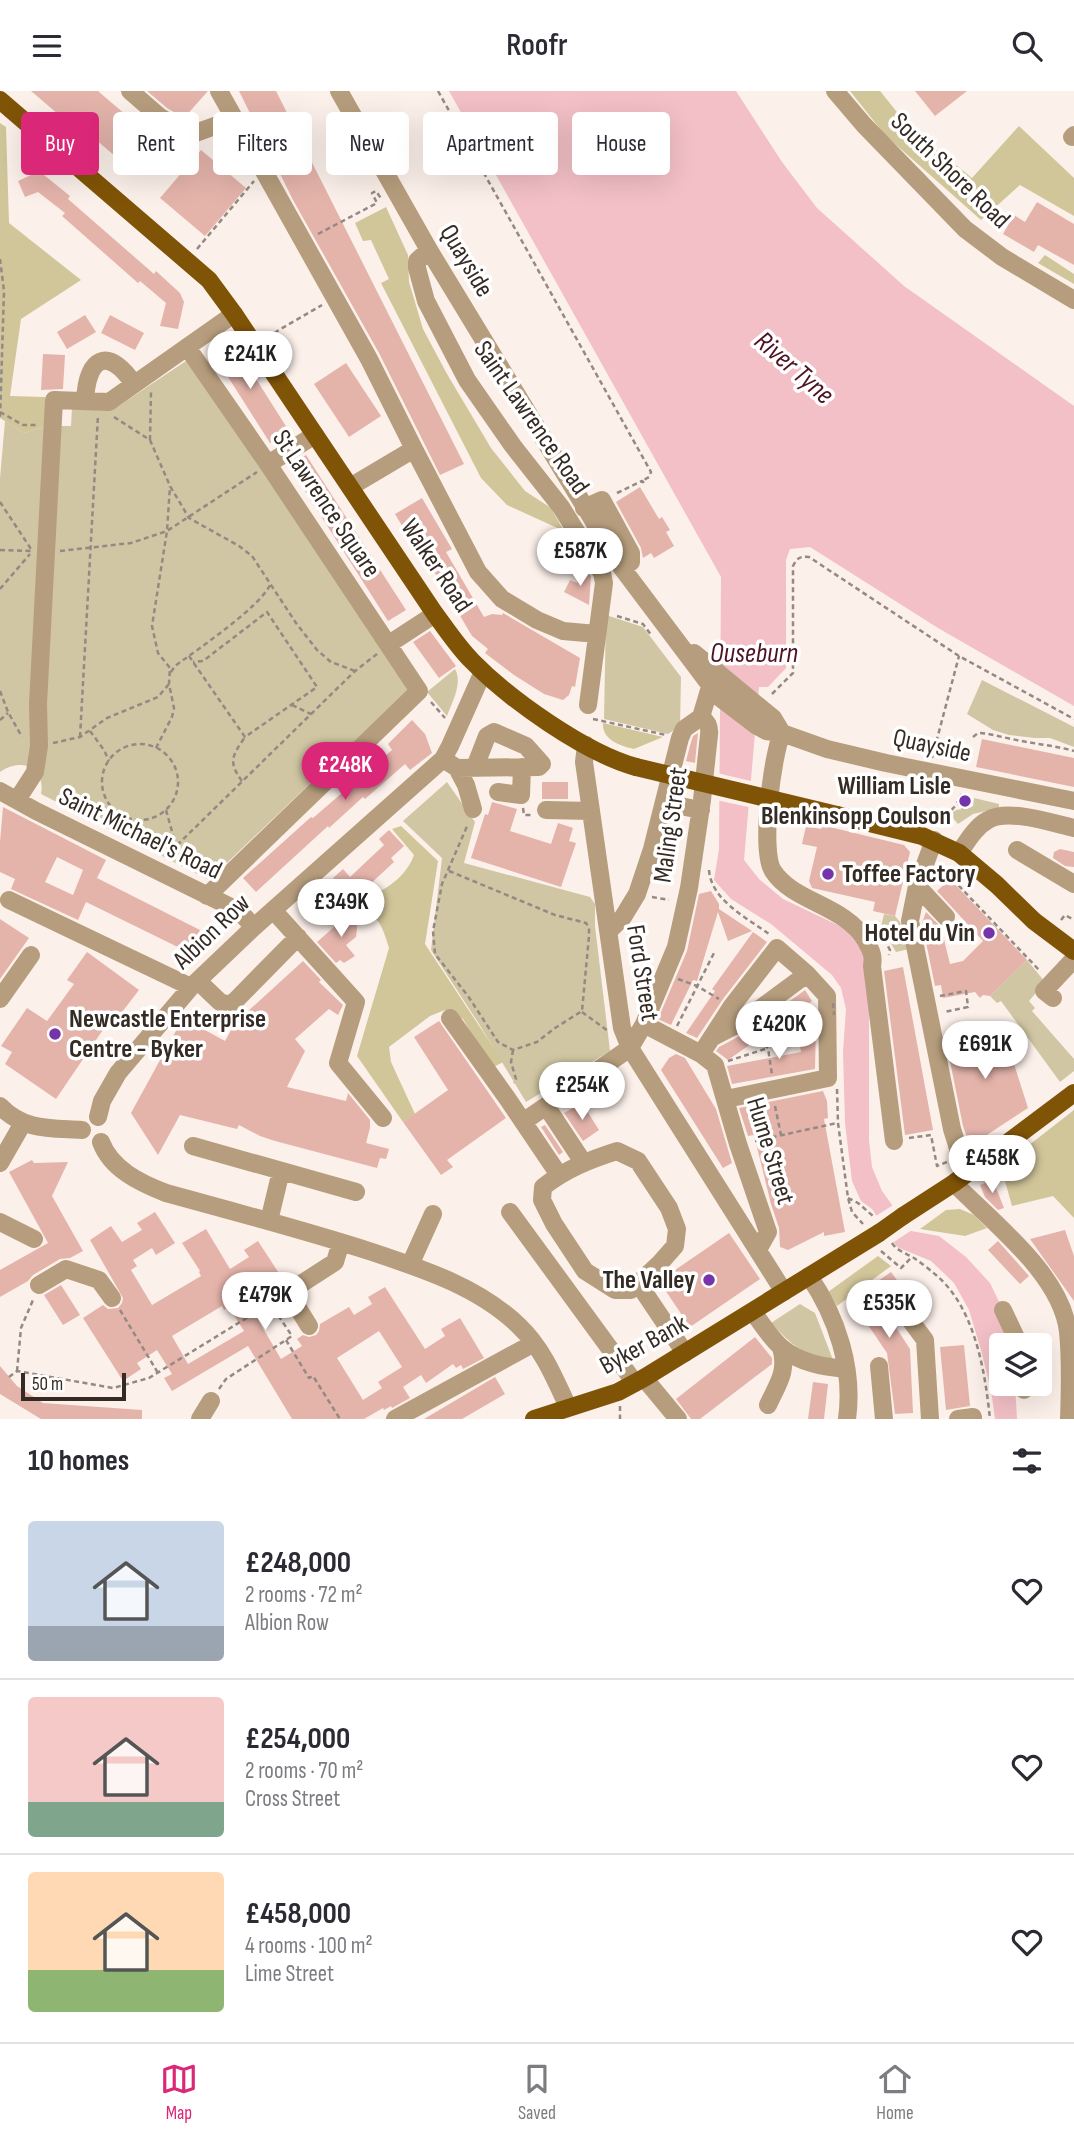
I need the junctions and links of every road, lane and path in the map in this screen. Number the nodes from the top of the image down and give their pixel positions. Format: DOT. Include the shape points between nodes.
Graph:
graph roads {
  1 [pos="130,91"];
  2 [pos="219,91"];
  3 [pos="339,91"];
  4 [pos="438,91"];
  5 [pos="835,91"];
  6 [pos="1,101"];
  7 [pos="230,112"];
  8 [pos="213,127"];
  9 [pos="259,175"];
  10 [pos="264,175"];
  11 [pos="381,201"];
  12 [pos="207,237"];
  13 [pos="302,242"];
  14 [pos="429,250"];
  15 [pos="0,259"];
  16 [pos="334,298"];
  17 [pos="1074,300"];
  18 [pos="234,314"];
  19 [pos="254,345"];
  20 [pos="187,347"];
  21 [pos="151,372"];
  22 [pos="134,384"];
  23 [pos="98,401"];
  24 [pos="1,412"];
  25 [pos="0,419"];
  26 [pos="53,422"];
  27 [pos="315,435"];
  28 [pos="149,440"];
  29 [pos="414,449"];
  30 [pos="268,464"];
  31 [pos="170,486"];
  32 [pos="351,487"];
  33 [pos="602,500"];
  34 [pos="0,502"];
  35 [pos="584,508"];
  36 [pos="189,518"];
  37 [pos="167,531"];
  38 [pos="92,549"];
  39 [pos="0,550"];
  40 [pos="39,552"];
  41 [pos="622,568"];
  42 [pos="270,585"];
  43 [pos="0,589"];
  44 [pos="600,610"];
  45 [pos="435,614"];
  46 [pos="643,624"];
  47 [pos="597,634"];
  48 [pos="389,645"];
  49 [pos="189,656"];
  50 [pos="959,656"];
  51 [pos="193,663"];
  52 [pos="355,671"];
  53 [pos="170,672"];
  54 [pos="483,672"];
  55 [pos="169,684"];
  56 [pos="716,686"];
  57 [pos="0,691"];
  58 [pos="425,697"];
  59 [pos="765,700"];
  60 [pos="292,704"];
  61 [pos="8,712"];
  62 [pos="589,712"];
  63 [pos="311,714"];
  64 [pos="704,719"];
  65 [pos="1074,719"];
  66 [pos="0,720"];
  67 [pos="90,731"];
  68 [pos="457,731"];
  69 [pos="782,733"];
  70 [pos="79,737"];
  71 [pos="245,737"];
  72 [pos="973,737"];
  73 [pos="680,738"];
  74 [pos="586,745"];
  75 [pos="39,746"];
  76 [pos="156,748"];
  77 [pos="1074,751"];
  78 [pos="109,761"];
  79 [pos="458,765"];
  80 [pos="522,767"];
  81 [pos="929,772"];
  82 [pos="242,782"];
  83 [pos="498,792"];
  84 [pos="6,795"];
  85 [pos="1074,801"];
  86 [pos="702,805"];
  87 [pos="680,806"];
  88 [pos="473,809"];
  89 [pos="166,810"];
  90 [pos="590,811"];
  91 [pos="542,813"];
  92 [pos="524,815"];
  93 [pos="946,816"];
  94 [pos="952,825"];
  95 [pos="1074,828"];
  96 [pos="176,846"];
  97 [pos="931,848"];
  98 [pos="1017,850"];
  99 [pos="963,856"];
  100 [pos="153,869"];
  101 [pos="449,871"];
  102 [pos="1074,884"];
  103 [pos="918,886"];
  104 [pos="637,894"];
  105 [pos="207,896"];
  106 [pos="9,900"];
  107 [pos="675,902"];
  108 [pos="273,910"];
  109 [pos="946,917"];
  110 [pos="1074,920"];
  111 [pos="1059,923"];
  112 [pos="254,927"];
  113 [pos="609,931"];
  114 [pos="298,937"];
  115 [pos="1074,951"];
  116 [pos="714,953"];
  117 [pos="32,955"];
  118 [pos="1074,959"];
  119 [pos="807,974"];
  120 [pos="966,983"];
  121 [pos="194,984"];
  122 [pos="966,991"];
  123 [pos="1052,991"];
  124 [pos="0,999"];
  125 [pos="833,1003"];
  126 [pos="928,1006"];
  127 [pos="834,1015"];
  128 [pos="450,1018"];
  129 [pos="644,1024"];
  130 [pos="713,1037"];
  131 [pos="671,1038"];
  132 [pos="630,1048"];
  133 [pos="768,1048"];
  134 [pos="513,1049"];
  135 [pos="708,1059"];
  136 [pos="832,1083"];
  137 [pos="1074,1093"];
  138 [pos="507,1098"];
  139 [pos="726,1099"];
  140 [pos="0,1106"];
  141 [pos="550,1112"];
  142 [pos="97,1117"];
  143 [pos="383,1118"];
  144 [pos="23,1123"];
  145 [pos="838,1123"];
  146 [pos="527,1127"];
  147 [pos="82,1130"];
  148 [pos="900,1140"];
  149 [pos="101,1142"];
  150 [pos="738,1145"];
  151 [pos="193,1146"];
  152 [pos="953,1160"];
  153 [pos="583,1162"];
  154 [pos="0,1163"];
  155 [pos="281,1171"];
  156 [pos="559,1175"];
  157 [pos="960,1179"];
  158 [pos="356,1192"];
  159 [pos="848,1198"];
  160 [pos="510,1212"];
  161 [pos="433,1215"];
  162 [pos="0,1221"];
  163 [pos="269,1221"];
  164 [pos="878,1234"];
  165 [pos="34,1239"];
  166 [pos="341,1242"];
  167 [pos="758,1250"];
  168 [pos="912,1257"];
  169 [pos="410,1265"];
  170 [pos="809,1276"];
  171 [pos="39,1285"];
  172 [pos="288,1292"];
  173 [pos="645,1292"];
  174 [pos="784,1292"];
  175 [pos="112,1298"];
  176 [pos="270,1304"];
  177 [pos="899,1305"];
  178 [pos="1003,1310"];
  179 [pos="753,1312"];
  180 [pos="309,1325"];
  181 [pos="1014,1333"];
  182 [pos="286,1340"];
  183 [pos="534,1343"];
  184 [pos="781,1347"];
  185 [pos="685,1353"];
  186 [pos="879,1366"];
  187 [pos="846,1369"];
  188 [pos="17,1371"];
  189 [pos="158,1373"];
  190 [pos="9,1377"];
  191 [pos="639,1381"];
  192 [pos="211,1401"];
  193 [pos="768,1405"];
  194 [pos="568,1407"];
  195 [pos="974,1418"];
  196 [pos="200,1419"];
  197 [pos="340,1419"];
  198 [pos="395,1419"];
  199 [pos="534,1419"];
  200 [pos="678,1419"];
  201 [pos="847,1419"];
  202 [pos="884,1419"];
  203 [pos="930,1419"];
  204 [pos="1069,1419"];
  1 -- 8 [label="street" via="190,135"];
  2 -- 7 [label="street"];
  3 -- 14 [label="street, Quayside"];
  4 -- 33 [label="path" via="651,472 643,482"];
  5 -- 17 [label="street, South Shore Road" via="965,229"];
  6 -- 18 [label="main road, Walker Road" via="209,280"];
  9 -- 12 [label="path"];
  10 -- 13 [label="street"];
  11 -- 13 [label="path" via="376,191 372,193 377,203"];
  13 -- 16 [label="street"];
  14 -- 35 [label="street, Quayside"];
  14 -- 44 [label="street, Saint Lawrence Road" via="417,261 426,300 467,380 561,507 602,573"];
  15 -- 24 [label="path" via="4,291"];
  16 -- 19 [label="path"];
  16 -- 29 [label="street"];
  18 -- 19 [label="main road, Walker Road"];
  18 -- 20 [label="street"];
  19 -- 27 [label="main road, Walker Road"];
  20 -- 21 [label="street"];
  20 -- 30 [label="street, St Lawrence Square"];
  21 -- 22 [label="street"];
  21 -- 28 [label="path"];
  22 -- 23 [label="street"];
  22 -- 23 [label="street" via="123,367 103,362 90,372"];
  23 -- 26 [label="street" via="54,400"];
  23 -- 28 [label="path"];
  23 -- 38 [label="path"];
  24 -- 25 [label="path"];
  24 -- 26 [label="path" via="23,425"];
  26 -- 40 [label="street"];
  27 -- 30 [label="street"];
  27 -- 32 [label="main road, Walker Road"];
  28 -- 31 [label="path"];
  29 -- 32 [label="street"];
  29 -- 47 [label="street" via="478,572 502,599 563,631"];
  30 -- 36 [label="path"];
  30 -- 48 [label="street, St Lawrence Square"];
  31 -- 36 [label="path"];
  31 -- 37 [label="path"];
  32 -- 45 [label="main road, Walker Road"];
  33 -- 35 [label="street"];
  33 -- 41 [label="street" via="633,558"];
  34 -- 40 [label="path"];
  35 -- 41 [label="street, Quayside"];
  36 -- 37 [label="path"];
  36 -- 42 [label="path" via="252,556"];
  37 -- 38 [label="path"];
  37 -- 53 [label="path" via="152,626"];
  38 -- 40 [label="path"];
  38 -- 70 [label="path"];
  39 -- 40 [label="path"];
  40 -- 43 [label="path"];
  40 -- 75 [label="street"];
  41 -- 56 [label="street, Quayside"];
  42 -- 49 [label="path" via="248,611"];
  42 -- 52 [label="path" via="317,650 331,662"];
  44 -- 46 [label="path"];
  44 -- 47 [label="street, Saint Lawrence Road"];
  45 -- 48 [label="street"];
  45 -- 54 [label="main road, Walker Road"];
  47 -- 62 [label="street, Saint Lawrence Road"];
  48 -- 52 [label="path"];
  48 -- 58 [label="street, St Lawrence Square"];
  49 -- 51 [label="path"];
  49 -- 53 [label="path"];
  50 -- 59 [label="path" via="802,556 793,566 793,673"];
  50 -- 65 [label="path"];
  50 -- 81 [label="path"];
  51 -- 60 [label="path" via="203,661 267,612 317,687"];
  51 -- 71 [label="path"];
  52 -- 63 [label="path"];
  53 -- 55 [label="path"];
  54 -- 68 [label="street, Albion Row"];
  54 -- 74 [label="main road, Walker Road"];
  55 -- 67 [label="path" via="158,697 107,717"];
  55 -- 76 [label="path" via="174,708"];
  56 -- 59 [label="street"];
  56 -- 64 [label="street, Maling Street"];
  56 -- 69 [label="street, Quayside" via="757,726"];
  57 -- 61 [label="path"];
  58 -- 68 [label="path"];
  58 -- 105 [label="street"];
  59 -- 69 [label="street"];
  60 -- 63 [label="path"];
  60 -- 71 [label="path"];
  61 -- 66 [label="path"];
  61 -- 75 [label="path" via="26,743"];
  62 -- 73 [label="path"];
  63 -- 82 [label="path"];
  64 -- 73 [label="street" via="684,729"];
  64 -- 86 [label="street, Maling Street" via="710,728"];
  67 -- 70 [label="path"];
  67 -- 78 [label="path"];
  68 -- 79 [label="street, Albion Row"];
  69 -- 81 [label="street, Quayside" via="827,749"];
  69 -- 148 [label="street" via="773,765 768,859 783,881 835,911 860,932 874,955 872,966"];
  70 -- 75 [label="path"];
  71 -- 82 [label="path" via="232,764"];
  72 -- 77 [label="path" via="983,733"];
  73 -- 104 [label="street"];
  74 -- 90 [label="street, Ford Street"];
  74 -- 97 [label="main road, Walker Road, bridge" via="636,767 837,815"];
  75 -- 84 [label="street" via="35,772"];
  76 -- 78 [label="path" via="132,745"];
  76 -- 89 [label="path" via="168,757 178,779 176,797"];
  78 -- 89 [label="path" via="102,782 113,809 141,820"];
  79 -- 80 [label="street"];
  79 -- 80 [label="street" via="494,732 526,745 542,764"];
  79 -- 88 [label="street"];
  79 -- 108 [label="street, Albion Row"];
  80 -- 83 [label="street" via="521,795"];
  81 -- 85 [label="street, Quayside"];
  82 -- 96 [label="path"];
  84 -- 100 [label="street, Saint Michael's Road"];
  86 -- 87 [label="street"];
  86 -- 129 [label="street, Maling Street" via="676,947"];
  88 -- 101 [label="path"];
  89 -- 96 [label="path"];
  90 -- 91 [label="street"];
  90 -- 113 [label="street, Ford Street"];
  91 -- 92 [label="path"];
  93 -- 94 [label="path"];
  95 -- 99 [label="street" via="996,816 977,829"];
  96 -- 100 [label="path"];
  97 -- 99 [label="main road, Walker Road"];
  97 -- 103 [label="street"];
  97 -- 123 [label="path"];
  98 -- 102 [label="street"];
  99 -- 115 [label="main road, Walker Road"];
  100 -- 105 [label="street, Saint Michael's Road"];
  101 -- 134 [label="path" via="433,932 435,954 498,1042"];
  101 -- 134 [label="path" via="590,928 582,1011 537,1042"];
  103 -- 109 [label="street"];
  103 -- 126 [label="street" via="911,921"];
  104 -- 107 [label="path"];
  104 -- 113 [label="street"];
  105 -- 112 [label="street, Saint Michael's Road" via="239,911"];
  106 -- 121 [label="street"];
  108 -- 112 [label="street, Albion Row"];
  108 -- 114 [label="street"];
  110 -- 111 [label="path" via="1065,915"];
  112 -- 121 [label="street, Albion Row"];
  113 -- 132 [label="street, Ford Street" via="622,1028"];
  114 -- 121 [label="street" via="228,1005"];
  114 -- 143 [label="street" via="356,1002 338,1063"];
  116 -- 131 [label="path"];
  117 -- 124 [label="street"];
  118 -- 123 [label="street"];
  119 -- 130 [label="street" via="742,1022"];
  119 -- 130 [label="street" via="777,948"];
  119 -- 136 [label="street" via="827,996"];
  120 -- 122 [label="path"];
  121 -- 142 [label="street, Albion Row" via="117,1073"];
  122 -- 126 [label="path"];
  122 -- 126 [label="path" via="968,1007"];
  125 -- 127 [label="path, bridge"];
  126 -- 157 [label="street"];
  128 -- 138 [label="street"];
  129 -- 131 [label="street"];
  129 -- 132 [label="street, Maling Street"];
  130 -- 135 [label="street"];
  131 -- 135 [label="street"];
  132 -- 141 [label="street"];
  132 -- 167 [label="street, Ford Street"];
  133 -- 135 [label="path"];
  134 -- 138 [label="path" via="516,1079"];
  135 -- 139 [label="street, Hume Street"];
  136 -- 139 [label="street"];
  136 -- 145 [label="path"];
  137 -- 157 [label="main road, Byker Bank"];
  138 -- 146 [label="street"];
  139 -- 150 [label="street, Hume Street"];
  140 -- 144 [label="street"];
  141 -- 146 [label="street"];
  141 -- 153 [label="street"];
  142 -- 147 [label="street, Albion Row" via="87,1120"];
  142 -- 149 [label="street" via="108,1129"];
  144 -- 147 [label="street"];
  144 -- 154 [label="street"];
  145 -- 150 [label="path"];
  145 -- 159 [label="path"];
  146 -- 156 [label="street"];
  147 -- 149 [label="street" via="88,1141"];
  148 -- 152 [label="path" via="931,1135 937,1166"];
  149 -- 163 [label="street" via="106,1156 144,1184"];
  150 -- 167 [label="street, Hume Street" via="768,1232"];
  151 -- 155 [label="street"];
  153 -- 156 [label="street"];
  153 -- 156 [label="street" via="617,1151 638,1161 669,1208 677,1229 675,1246 631,1290 615,1290 585,1271 554,1224 542,1200 543,1187"];
  155 -- 158 [label="street"];
  155 -- 163 [label="street"];
  157 -- 164 [label="main road, Byker Bank, bridge"];
  157 -- 204 [label="street" via="1034,1262 1058,1299 1068,1330"];
  159 -- 164 [label="path" via="858,1203"];
  159 -- 164 [label="path" via="852,1212"];
  160 -- 191 [label="street"];
  161 -- 169 [label="street"];
  162 -- 165 [label="street"];
  163 -- 166 [label="street"];
  164 -- 168 [label="path"];
  164 -- 168 [label="path" via="901,1268"];
  164 -- 170 [label="main road, Byker Bank"];
  166 -- 169 [label="street"];
  166 -- 172 [label="street" via="335,1262"];
  167 -- 174 [label="street, Ford Street"];
  168 -- 195 [label="path" via="957,1298 970,1328 986,1388"];
  169 -- 183 [label="street" via="487,1301"];
  170 -- 174 [label="main road, Byker Bank"];
  170 -- 187 [label="street" via="842,1344"];
  171 -- 175 [label="street" via="66,1269 99,1280"];
  171 -- 188 [label="path" via="21,1328"];
  172 -- 176 [label="street"];
  172 -- 180 [label="street"];
  173 -- 185 [label="street"];
  174 -- 179 [label="main road, Byker Bank"];
  175 -- 189 [label="path"];
  176 -- 182 [label="path" via="292,1336"];
  176 -- 189 [label="path"];
  177 -- 203 [label="street" via="925,1339"];
  178 -- 181 [label="street"];
  179 -- 184 [label="street"];
  179 -- 185 [label="main road, Byker Bank"];
  182 -- 192 [label="path" via="226,1379"];
  182 -- 197 [label="path"];
  183 -- 194 [label="street"];
  183 -- 198 [label="street"];
  184 -- 187 [label="street" via="814,1364"];
  184 -- 193 [label="street" via="784,1371"];
  185 -- 191 [label="main road, Byker Bank"];
  186 -- 202 [label="street"];
  187 -- 201 [label="street"];
  188 -- 189 [label="path" via="113,1388"];
  188 -- 190 [label="path"];
  191 -- 194 [label="main road, Byker Bank"];
  191 -- 200 [label="street"];
  192 -- 196 [label="street"];
  194 -- 199 [label="main road, Byker Bank"];
}
